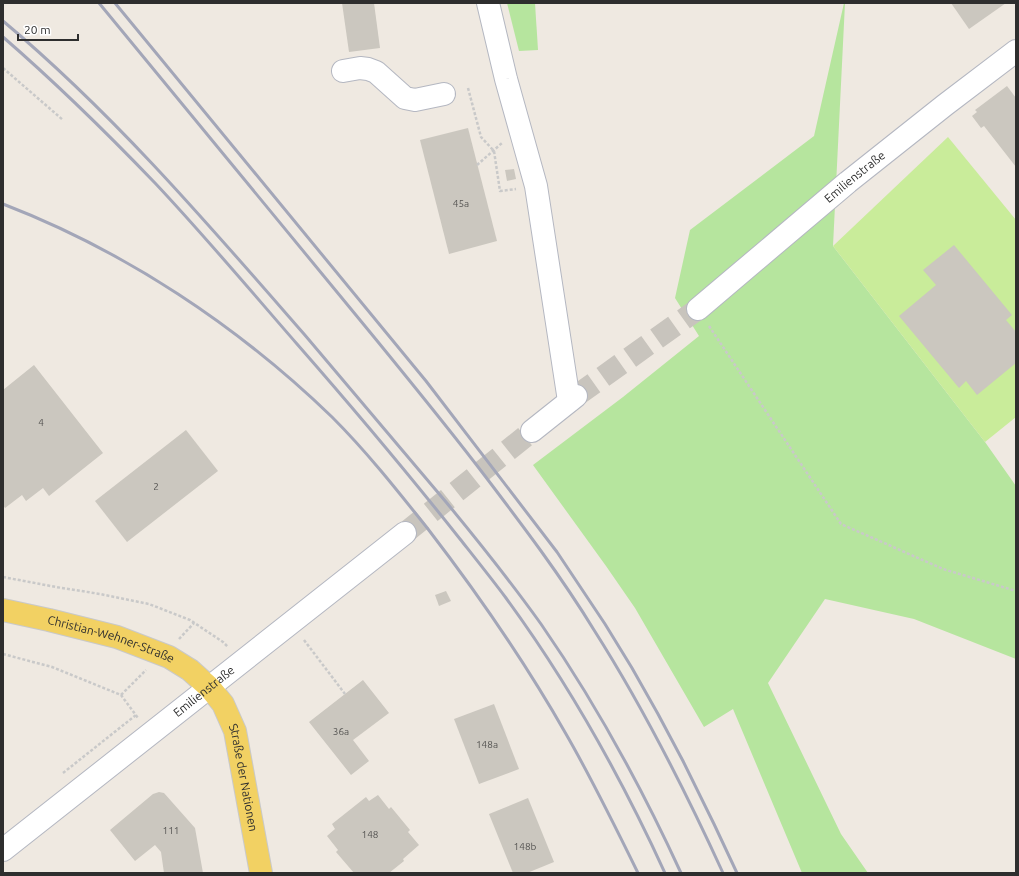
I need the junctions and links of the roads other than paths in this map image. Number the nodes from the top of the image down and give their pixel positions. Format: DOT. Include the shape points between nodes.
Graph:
graph roads {
  1 [pos="488,3"];
  2 [pos="1016,50"];
  3 [pos="343,71"];
  4 [pos="444,94"];
  5 [pos="698,309"];
  6 [pos="532,431"];
  7 [pos="405,534"];
  8 [pos="3,610"];
  9 [pos="210,688"];
  10 [pos="3,850"];
  11 [pos="261,873"];
  1 -- 6 [label="street" via="536,186 573,399"];
  2 -- 5 [label="street, Emilienstraße" via="848,182"];
  3 -- 4 [label="street" via="360,68 376,72 405,98 415,100"];
  7 -- 9 [label="street, Emilienstraße"];
  8 -- 9 [label="main road, Christian-Wehner-Straße" via="117,637 168,657 190,670"];
  9 -- 10 [label="street, Emilienstraße"];
  9 -- 11 [label="main road, Straße der Nationen" via="223,704 235,731"];
}
